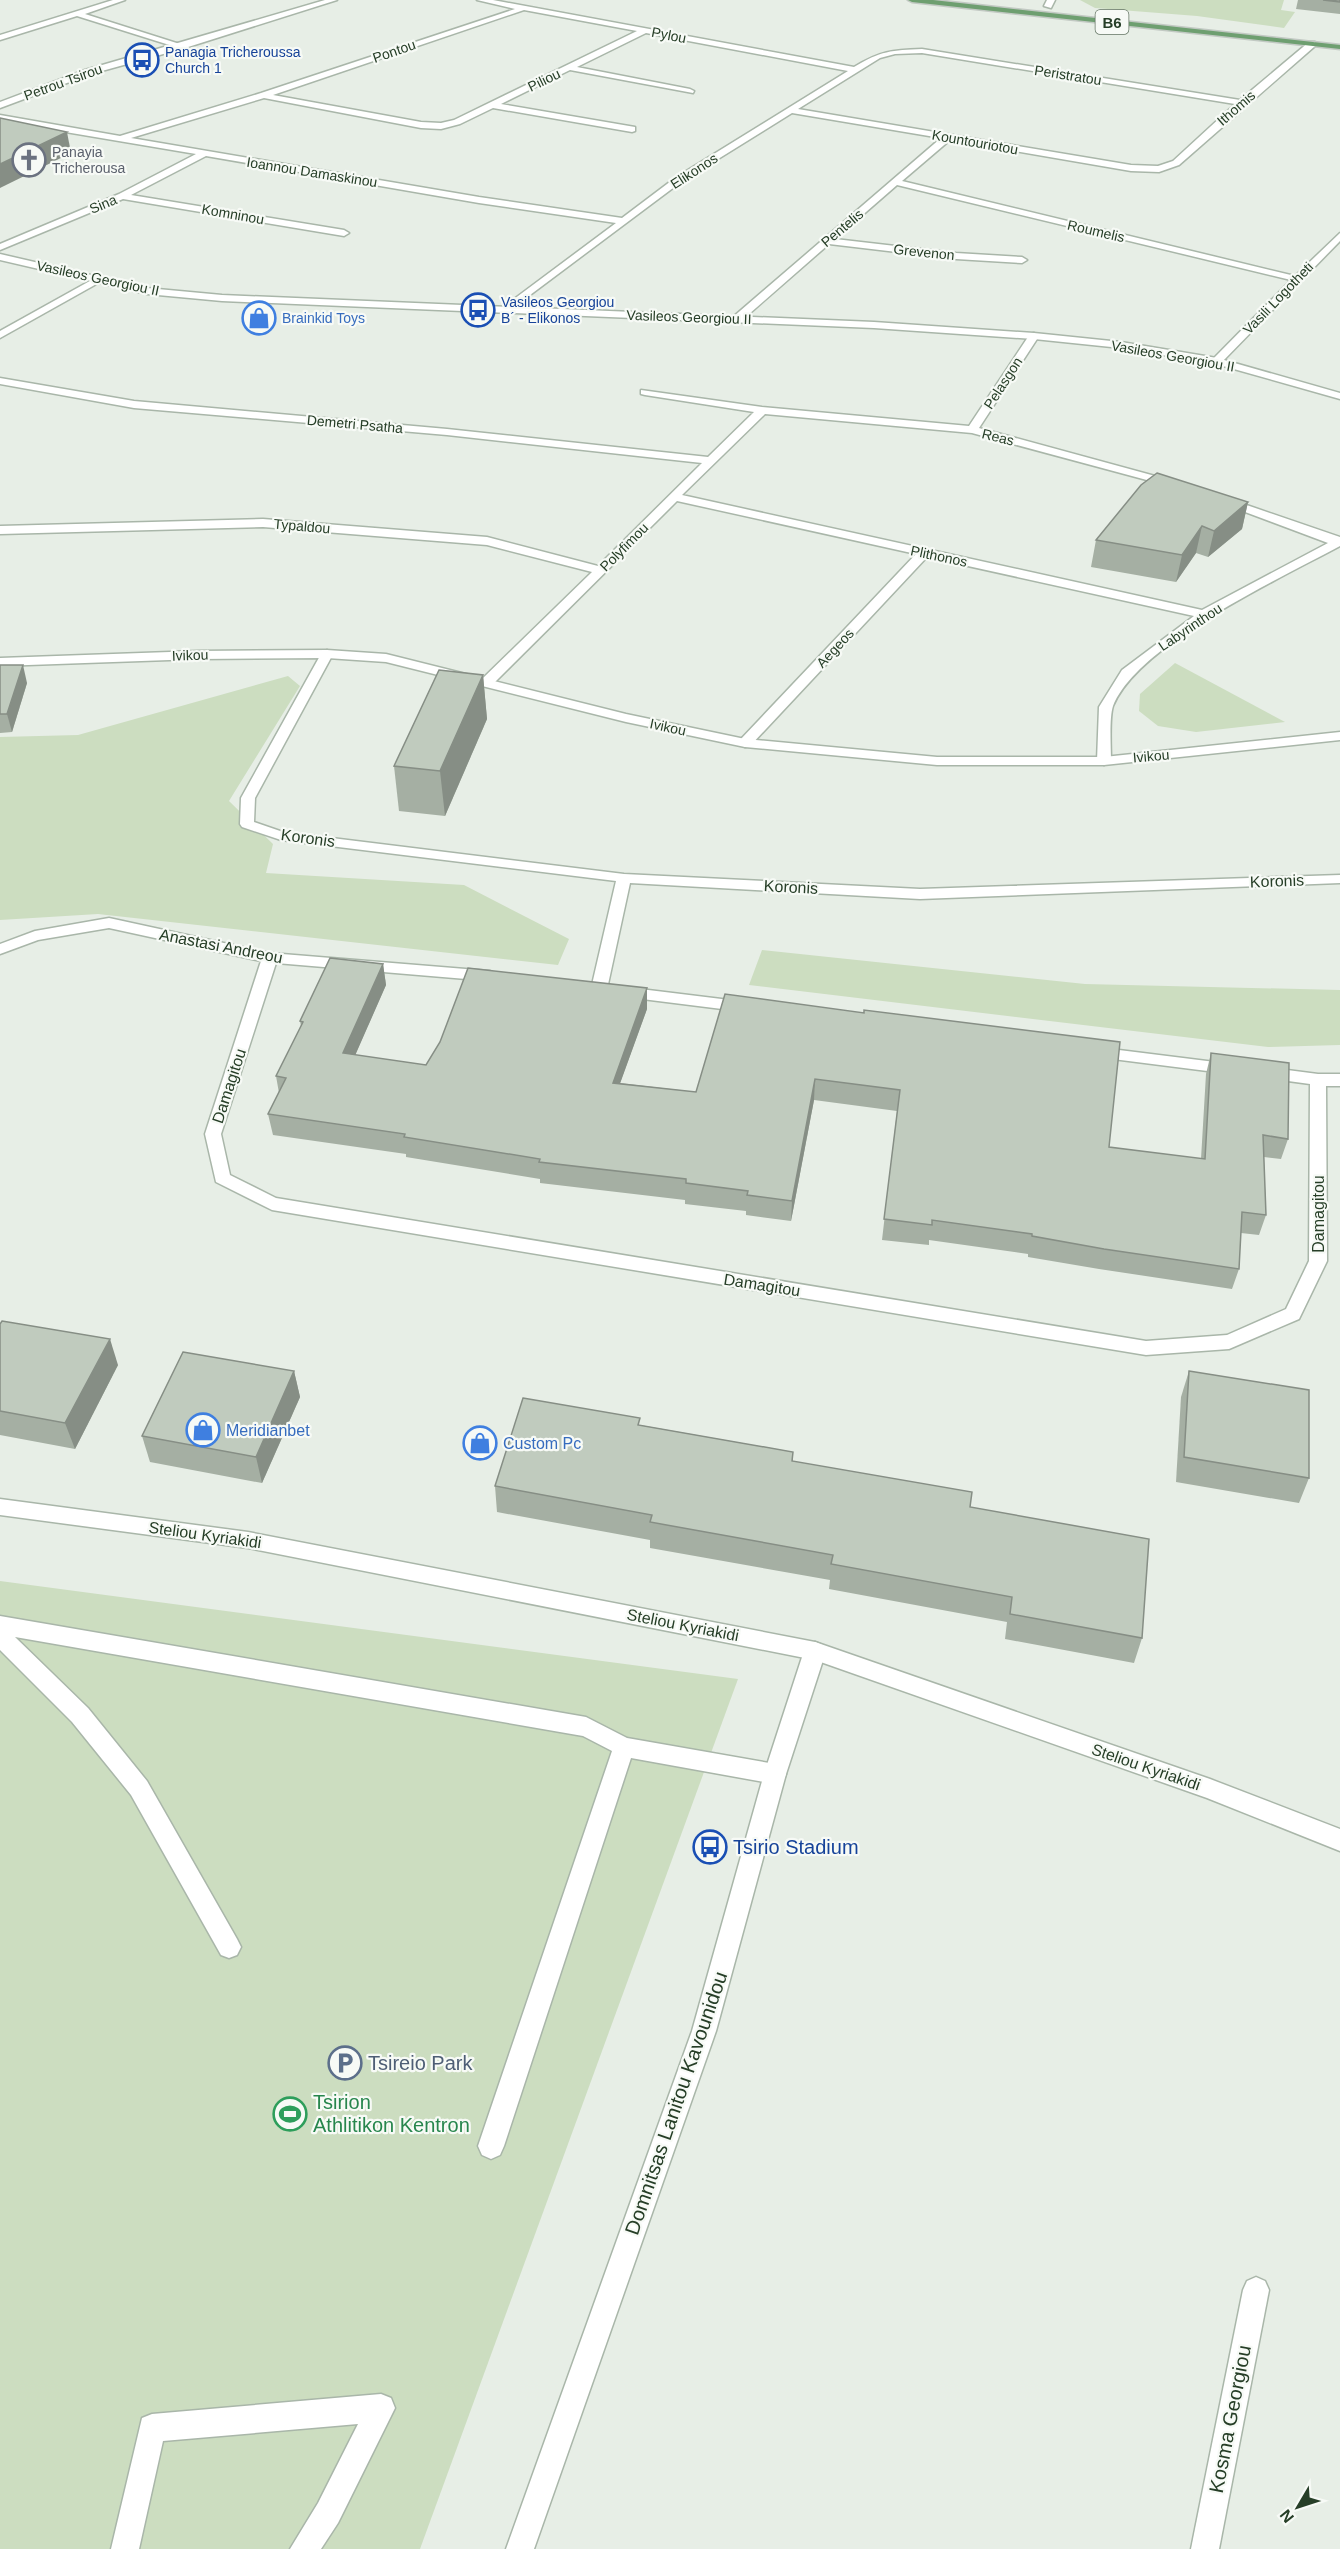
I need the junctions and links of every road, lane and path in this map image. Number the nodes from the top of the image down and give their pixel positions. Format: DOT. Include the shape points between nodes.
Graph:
graph roads {
  1 [pos="121,0"];
  2 [pos="333,0"];
  3 [pos="481,0"];
  4 [pos="912,0"];
  5 [pos="990,0"];
  6 [pos="1049,3"];
  7 [pos="524,8"];
  8 [pos="78,14"];
  9 [pos="646,30"];
  10 [pos="0,38"];
  11 [pos="1340,40"];
  12 [pos="1312,44"];
  13 [pos="182,46"];
  14 [pos="1340,47"];
  15 [pos="895,52"];
  16 [pos="570,68"];
  17 [pos="856,70"];
  18 [pos="690,91"];
  19 [pos="264,95"];
  20 [pos="1242,103"];
  21 [pos="0,105"];
  22 [pos="492,105"];
  23 [pos="791,110"];
  24 [pos="0,118"];
  25 [pos="441,126"];
  26 [pos="633,129"];
  27 [pos="948,137"];
  28 [pos="119,139"];
  29 [pos="203,154"];
  30 [pos="1159,169"];
  31 [pos="895,182"];
  32 [pos="122,196"];
  33 [pos="624,221"];
  34 [pos="344,233"];
  35 [pos="1340,236"];
  36 [pos="826,241"];
  37 [pos="0,247"];
  38 [pos="0,256"];
  39 [pos="1022,260"];
  40 [pos="1297,279"];
  41 [pos="97,280"];
  42 [pos="506,310"];
  43 [pos="737,319"];
  44 [pos="0,335"];
  45 [pos="1034,336"];
  46 [pos="1217,362"];
  47 [pos="0,381"];
  48 [pos="645,392"];
  49 [pos="1340,396"];
  50 [pos="762,410"];
  51 [pos="972,430"];
  52 [pos="711,461"];
  53 [pos="1185,488"];
  54 [pos="674,497"];
  55 [pos="1218,498"];
  56 [pos="0,530"];
  57 [pos="1339,542"];
  58 [pos="924,553"];
  59 [pos="600,570"];
  60 [pos="1204,614"];
  61 [pos="327,654"];
  62 [pos="0,662"];
  63 [pos="486,682"];
  64 [pos="1340,736"];
  65 [pos="745,743"];
  66 [pos="1104,760"];
  67 [pos="624,878"];
  68 [pos="1340,879"];
  69 [pos="0,949"];
  70 [pos="270,958"];
  71 [pos="506,978"];
  72 [pos="764,1010"];
  73 [pos="1082,1050"];
  74 [pos="1318,1080"];
  75 [pos="1340,1080"];
  76 [pos="0,1508"];
  77 [pos="0,1625"];
  78 [pos="0,1636"];
  79 [pos="815,1651"];
  80 [pos="624,1748"];
  81 [pos="775,1774"];
  82 [pos="1340,1840"];
  83 [pos="229,1947"];
  84 [pos="491,2146"];
  85 [pos="1256,2290"];
  86 [pos="125,2549"];
  87 [pos="304,2549"];
  88 [pos="520,2549"];
  89 [pos="1204,2549"];
  1 -- 8 [label="street"];
  2 -- 13 [label="street, Petrou Tsirou"];
  3 -- 7 [label="street, Pylou"];
  4 -- 12 [label="main road, B6"];
  5 -- 6 [label="main road, B6"];
  6 -- 11 [label="main road, B6"];
  7 -- 9 [label="street, Pylou"];
  7 -- 19 [label="street, Pontou"];
  8 -- 10 [label="street"];
  8 -- 13 [label="street"];
  9 -- 16 [label="street, Piliou"];
  9 -- 17 [label="street, Pylou"];
  12 -- 14 [label="main road, B6"];
  12 -- 20 [label="street, Ithomis"];
  13 -- 21 [label="street, Petrou Tsirou" via="88,72"];
  15 -- 17 [label="street, Elikonos" via="877,56"];
  15 -- 20 [label="street, Peristratou" via="922,51"];
  16 -- 18 [label="street"];
  16 -- 22 [label="street, Piliou"];
  17 -- 23 [label="street, Elikonos"];
  19 -- 25 [label="street, Pontou"];
  19 -- 28 [label="street, Pontou"];
  20 -- 30 [label="street, Ithomis" via="1176,163"];
  22 -- 25 [label="street, Piliou"];
  22 -- 26 [label="street"];
  23 -- 27 [label="street, Kountouriotou"];
  23 -- 33 [label="street, Elikonos" via="678,180"];
  24 -- 28 [label="street, Ioannou Damaskinou"];
  27 -- 30 [label="street, Kountouriotou" via="1131,168"];
  27 -- 31 [label="street, Pentelis"];
  28 -- 29 [label="street, Ioannou Damaskinou"];
  29 -- 32 [label="street, Sina"];
  29 -- 33 [label="street, Ioannou Damaskinou"];
  31 -- 36 [label="street, Pentelis"];
  31 -- 40 [label="street, Roumelis"];
  32 -- 34 [label="street, Komninou"];
  32 -- 37 [label="street, Sina"];
  33 -- 42 [label="street, Elikonos"];
  35 -- 40 [label="street, Vasili Logotheti"];
  36 -- 39 [label="street, Grevenon"];
  36 -- 43 [label="street, Pentelis"];
  38 -- 41 [label="street, Vasileos Georgiou II"];
  40 -- 46 [label="street, Vasili Logotheti"];
  41 -- 42 [label="street, Vasileos Georgiou II" via="147,291 222,298"];
  41 -- 44 [label="street"];
  42 -- 43 [label="street, Vasileos Georgiou II"];
  43 -- 45 [label="street, Vasileos Georgiou II"];
  45 -- 46 [label="street, Vasileos Georgiou II" via="1122,345"];
  45 -- 51 [label="street, Pelasgon"];
  46 -- 49 [label="street, Vasileos Georgiou II"];
  47 -- 52 [label="street, Demetri Psatha" via="136,406 461,432"];
  48 -- 50 [label="street, Reas"];
  50 -- 51 [label="street, Reas"];
  50 -- 52 [label="street, Polyfimou"];
  51 -- 53 [label="street, Reas"];
  52 -- 54 [label="street, Polyfimou"];
  54 -- 58 [label="street, Plithonos"];
  54 -- 59 [label="street, Polyfimou"];
  55 -- 57 [label="street"];
  56 -- 59 [label="street, Typaldou" via="263,523 487,541"];
  57 -- 60 [label="street, Labyrinthou"];
  58 -- 60 [label="street, Plithonos"];
  58 -- 65 [label="street, Aegeos"];
  59 -- 63 [label="street, Polyfimou"];
  60 -- 66 [label="street, Labyrinthou" via="1129,670 1106,707"];
  61 -- 62 [label="street, Ivikou"];
  61 -- 63 [label="street, Ivikou" via="386,658"];
  61 -- 67 [label="street, Koronis" via="248,798 247,824 281,836"];
  63 -- 65 [label="street, Ivikou"];
  64 -- 66 [label="street, Ivikou"];
  65 -- 66 [label="street, Ivikou" via="937,761"];
  67 -- 68 [label="street, Koronis" via="920,894"];
  67 -- 72 [label="street" via="593,988"];
  69 -- 70 [label="street, Anastasi Andreou" via="35,936 108,923"];
  70 -- 71 [label="street, Anastasi Andreou"];
  70 -- 74 [label="street, Damagitou" via="213,1134 222,1178 272,1204 1146,1348 1228,1342 1293,1314 1318,1261"];
  73 -- 74 [label="street"];
  74 -- 75 [label="street"];
  76 -- 79 [label="street, Steliou Kyriakidi" via="248,1540"];
  77 -- 80 [label="street" via="586,1727"];
  78 -- 83 [label="street" via="80,1715 139,1788"];
  79 -- 81 [label="street, Domnitsas Lanitou Kavounidou"];
  79 -- 82 [label="street, Steliou Kyriakidi" via="1209,1789"];
  80 -- 81 [label="street"];
  80 -- 84 [label="street"];
  81 -- 88 [label="street, Domnitsas Lanitou Kavounidou" via="704,2031"];
  85 -- 89 [label="street, Kosma Georgiou"];
  86 -- 87 [label="street" via="152,2428 381,2408 328,2513"];
}
